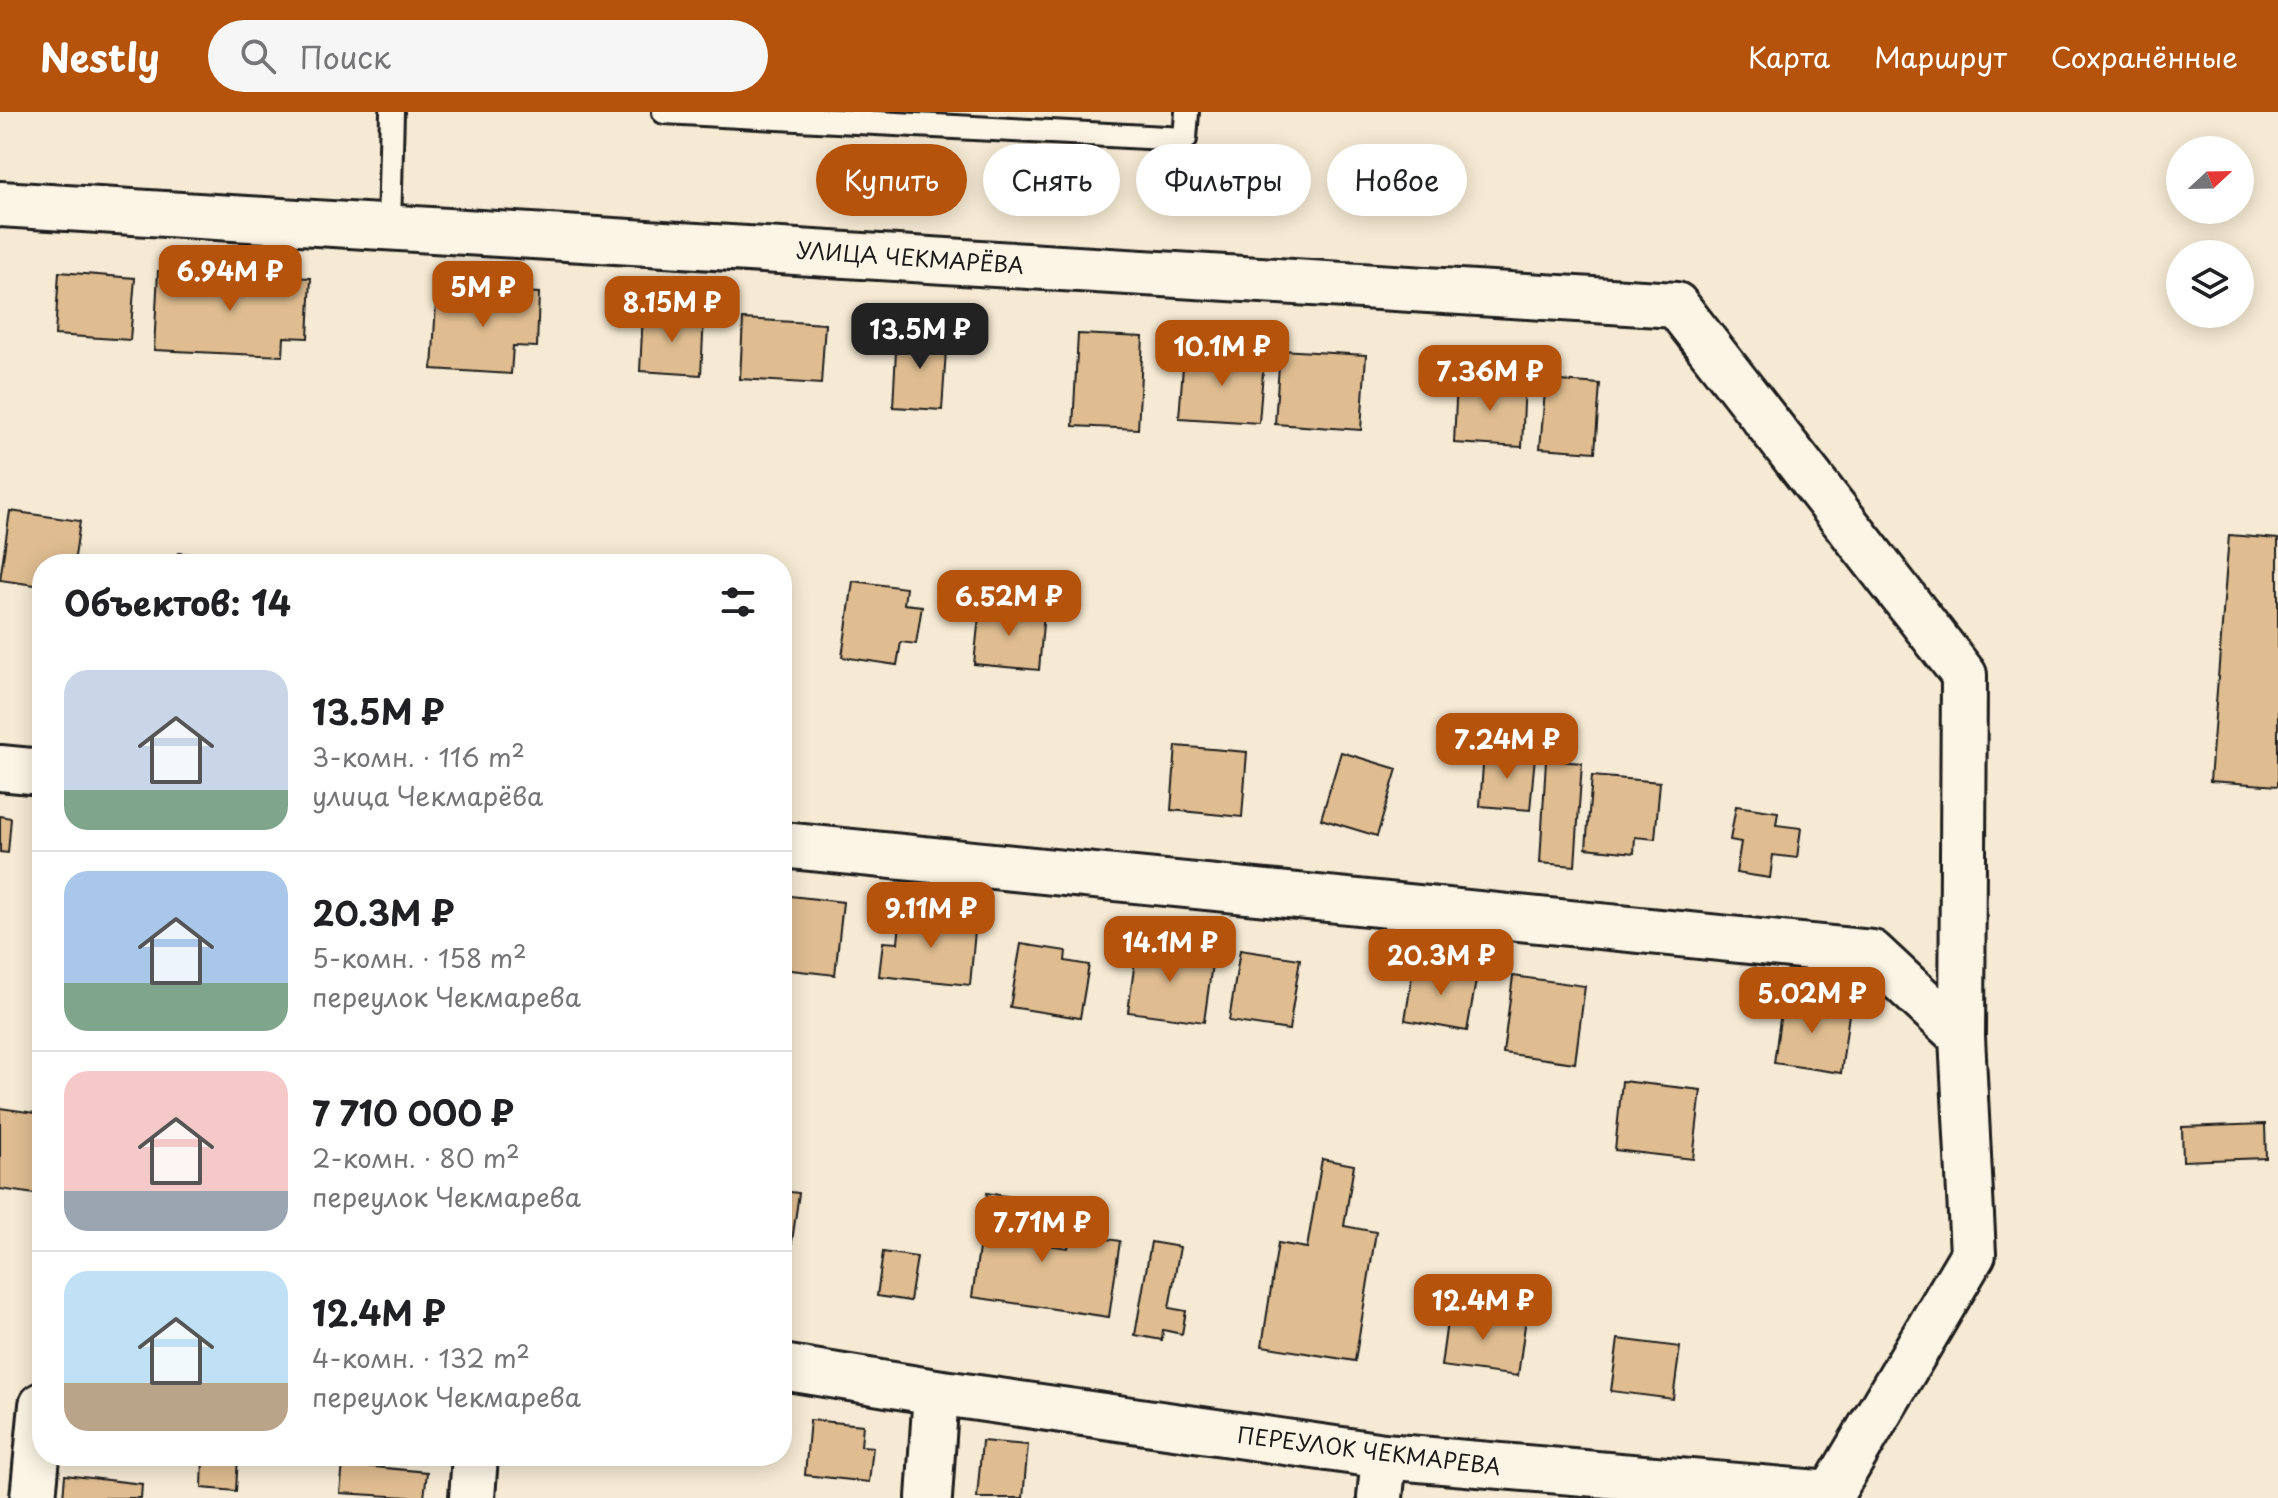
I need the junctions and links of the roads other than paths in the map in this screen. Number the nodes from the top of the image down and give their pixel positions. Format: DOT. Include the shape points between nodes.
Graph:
graph roads {
  1 [pos="392,112"];
  2 [pos="664,112"];
  3 [pos="1187,112"];
  4 [pos="0,204"];
  5 [pos="389,226"];
  6 [pos="0,768"];
  7 [pos="32,771"];
  8 [pos="792,846"];
  9 [pos="1962,1037"];
  10 [pos="792,1369"];
  11 [pos="936,1392"];
  12 [pos="36,1466"];
  13 [pos="474,1466"];
  14 [pos="1382,1477"];
  15 [pos="33,1498"];
  16 [pos="472,1498"];
  17 [pos="929,1498"];
  1 -- 5 [label="lane"];
  2 -- 3 [label="lane" via="1185,139"];
  4 -- 5 [label="street, УЛИЦА ЧЕКМАРЁВА"];
  5 -- 9 [label="street, УЛИЦА ЧЕКМАРЁВА" via="1676,305 1964,675"];
  6 -- 7 [label="street"];
  8 -- 9 [label="street" via="1872,953"];
  9 -- 14 [label="street, ПЕРЕУЛОК ЧЕКМАРЕВА" via="1973,1254 1831,1494"];
  10 -- 11 [label="street, ПЕРЕУЛОК ЧЕКМАРЕВА"];
  11 -- 14 [label="street, ПЕРЕУЛОК ЧЕКМАРЕВА"];
  11 -- 17 [label="street"];
  12 -- 15 [label="street"];
  13 -- 16 [label="street"];
}
